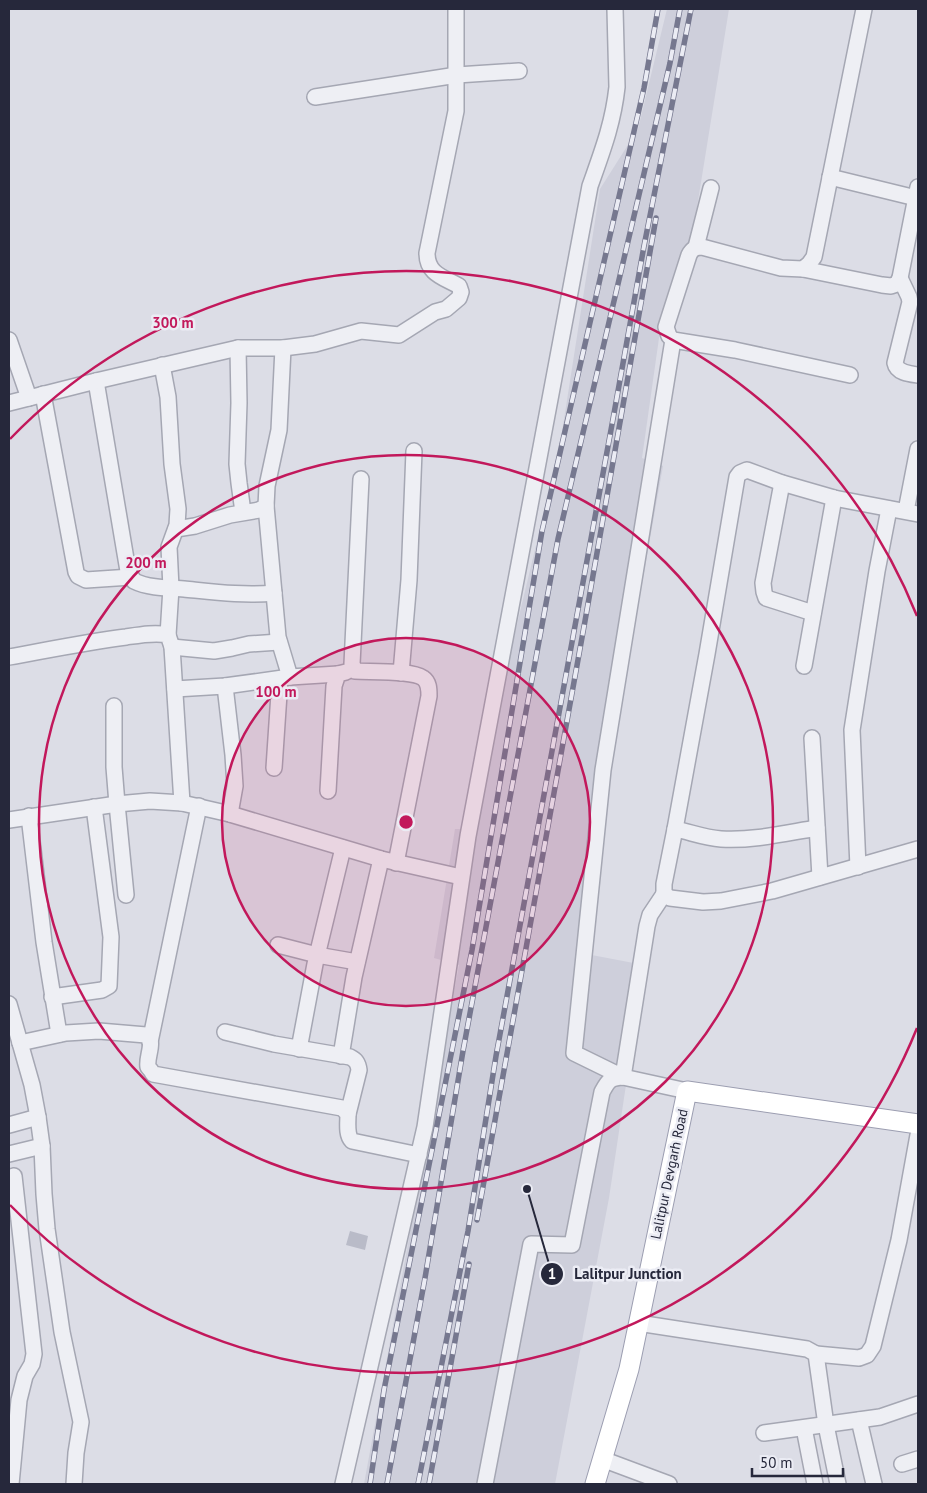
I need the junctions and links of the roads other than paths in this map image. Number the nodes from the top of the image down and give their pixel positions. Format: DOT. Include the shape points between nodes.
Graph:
graph roads {
  1 [pos="456,9"];
  2 [pos="615,9"];
  3 [pos="864,9"];
  4 [pos="519,72"];
  5 [pos="457,75"];
  6 [pos="315,97"];
  7 [pos="830,177"];
  8 [pos="711,188"];
  9 [pos="917,192"];
  10 [pos="696,247"];
  11 [pos="803,269"];
  12 [pos="900,278"];
  13 [pos="9,340"];
  14 [pos="673,340"];
  15 [pos="238,348"];
  16 [pos="283,348"];
  17 [pos="162,365"];
  18 [pos="850,375"];
  19 [pos="918,375"];
  20 [pos="96,381"];
  21 [pos="36,396"];
  22 [pos="9,403"];
  23 [pos="918,449"];
  24 [pos="414,451"];
  25 [pos="361,479"];
  26 [pos="782,483"];
  27 [pos="834,498"];
  28 [pos="266,506"];
  29 [pos="890,509"];
  30 [pos="244,512"];
  31 [pos="912,513"];
  32 [pos="176,528"];
  33 [pos="130,577"];
  34 [pos="171,588"];
  35 [pos="274,593"];
  36 [pos="813,613"];
  37 [pos="170,641"];
  38 [pos="279,642"];
  39 [pos="9,658"];
  40 [pos="804,666"];
  41 [pos="355,672"];
  42 [pos="401,673"];
  43 [pos="338,674"];
  44 [pos="285,678"];
  45 [pos="225,686"];
  46 [pos="175,689"];
  47 [pos="114,706"];
  48 [pos="812,738"];
  49 [pos="274,768"];
  50 [pos="328,791"];
  51 [pos="182,803"];
  52 [pos="116,804"];
  53 [pos="199,806"];
  54 [pos="94,807"];
  55 [pos="230,814"];
  56 [pos="29,816"];
  57 [pos="9,820"];
  58 [pos="817,828"];
  59 [pos="675,829"];
  60 [pos="343,848"];
  61 [pos="918,849"];
  62 [pos="381,859"];
  63 [pos="396,862"];
  64 [pos="858,867"];
  65 [pos="460,877"];
  66 [pos="820,878"];
  67 [pos="664,894"];
  68 [pos="126,895"];
  69 [pos="278,945"];
  70 [pos="318,955"];
  71 [pos="357,962"];
  72 [pos="52,997"];
  73 [pos="9,1004"];
  74 [pos="225,1032"];
  75 [pos="59,1034"];
  76 [pos="150,1042"];
  77 [pos="20,1043"];
  78 [pos="299,1049"];
  79 [pos="341,1056"];
  80 [pos="622,1077"];
  81 [pos="687,1091"];
  82 [pos="348,1114"];
  83 [pos="38,1117"];
  84 [pos="918,1124"];
  85 [pos="9,1125"];
  86 [pos="918,1135"];
  87 [pos="42,1146"];
  88 [pos="9,1154"];
  89 [pos="419,1155"];
  90 [pos="14,1176"];
  91 [pos="638,1323"];
  92 [pos="816,1354"];
  93 [pos="918,1404"];
  94 [pos="859,1420"];
  95 [pos="826,1425"];
  96 [pos="804,1428"];
  97 [pos="764,1433"];
  98 [pos="602,1459"];
  99 [pos="918,1459"];
  100 [pos="902,1464"];
  101 [pos="647,1480"];
  102 [pos="11,1484"];
  103 [pos="74,1484"];
  104 [pos="343,1484"];
  105 [pos="485,1484"];
  106 [pos="595,1484"];
  107 [pos="668,1484"];
  108 [pos="815,1484"];
  109 [pos="838,1484"];
  110 [pos="874,1484"];
  1 -- 5 [label="street"];
  2 -- 65 [label="street" via="616,100 608,137 590,186"];
  3 -- 7 [label="street"];
  4 -- 5 [label="street"];
  5 -- 6 [label="street"];
  5 -- 16 [label="street" via="456,111 427,261 435,273 459,286 458,298 446,309 435,312 399,334 362,331 315,344"];
  7 -- 9 [label="street"];
  7 -- 11 [label="street" via="814,257"];
  8 -- 10 [label="street"];
  9 -- 12 [label="street"];
  10 -- 11 [label="street" via="781,268"];
  10 -- 14 [label="street" via="689,255 666,327"];
  11 -- 12 [label="street" via="891,286"];
  12 -- 19 [label="street" via="910,302 895,363 900,371"];
  13 -- 21 [label="street"];
  14 -- 18 [label="street"];
  14 -- 80 [label="street" via="603,770 574,1053"];
  15 -- 16 [label="street"];
  15 -- 17 [label="street"];
  15 -- 30 [label="street" via="238,470"];
  16 -- 28 [label="street" via="279,430"];
  17 -- 20 [label="street"];
  17 -- 32 [label="street" via="178,509"];
  20 -- 21 [label="street"];
  20 -- 33 [label="street"];
  21 -- 22 [label="street"];
  21 -- 33 [label="street" via="78,576 86,580"];
  23 -- 31 [label="street"];
  24 -- 42 [label="street" via="409,580"];
  25 -- 41 [label="street" via="353,629 352,664"];
  26 -- 27 [label="street"];
  26 -- 36 [label="street" via="764,592 766,598"];
  26 -- 59 [label="street" via="747,470 737,477"];
  27 -- 29 [label="street"];
  27 -- 36 [label="street"];
  28 -- 30 [label="street"];
  28 -- 35 [label="street"];
  29 -- 31 [label="street"];
  29 -- 64 [label="street" via="852,730"];
  30 -- 32 [label="street"];
  32 -- 34 [label="street" via="169,546"];
  33 -- 34 [label="street" via="139,584"];
  34 -- 35 [label="street"];
  34 -- 37 [label="street"];
  35 -- 38 [label="street"];
  36 -- 40 [label="street"];
  37 -- 38 [label="street" via="214,651"];
  37 -- 39 [label="street" via="162,634 140,635"];
  37 -- 46 [label="street"];
  38 -- 44 [label="street"];
  41 -- 42 [label="street"];
  41 -- 43 [label="street"];
  42 -- 63 [label="street" via="424,678 429,696"];
  43 -- 44 [label="street"];
  43 -- 50 [label="street" via="334,686"];
  44 -- 45 [label="street"];
  44 -- 49 [label="street"];
  45 -- 46 [label="street"];
  45 -- 55 [label="street" via="235,786"];
  46 -- 51 [label="street"];
  47 -- 52 [label="street"];
  48 -- 58 [label="street"];
  51 -- 52 [label="street"];
  51 -- 53 [label="street"];
  52 -- 54 [label="street"];
  52 -- 68 [label="street"];
  53 -- 55 [label="street"];
  53 -- 76 [label="street"];
  54 -- 56 [label="street"];
  54 -- 72 [label="street" via="111,937 109,986 102,990"];
  55 -- 60 [label="street"];
  56 -- 57 [label="street"];
  56 -- 72 [label="street"];
  58 -- 59 [label="street" via="722,839"];
  58 -- 66 [label="street"];
  59 -- 67 [label="street"];
  60 -- 62 [label="street"];
  60 -- 70 [label="street"];
  61 -- 64 [label="street"];
  62 -- 63 [label="street"];
  62 -- 71 [label="street"];
  63 -- 65 [label="street"];
  64 -- 66 [label="street"];
  65 -- 89 [label="street"];
  66 -- 67 [label="street" via="722,901 703,902 670,898"];
  67 -- 80 [label="street" via="646,926"];
  69 -- 70 [label="street"];
  70 -- 71 [label="street"];
  70 -- 78 [label="street"];
  71 -- 79 [label="street"];
  72 -- 75 [label="street"];
  73 -- 77 [label="street"];
  74 -- 78 [label="street"];
  75 -- 76 [label="street" via="99,1031 139,1034 149,1037"];
  75 -- 77 [label="street"];
  76 -- 82 [label="street" via="148,1067 152,1074 334,1106"];
  77 -- 83 [label="street"];
  78 -- 79 [label="street"];
  79 -- 82 [label="street" via="355,1060 359,1070"];
  80 -- 81 [label="street"];
  80 -- 105 [label="street" via="608,1081 602,1092 572,1245 531,1244"];
  81 -- 84 [label="main road, Lalitpur Devgarh Road"];
  81 -- 91 [label="main road, Lalitpur Devgarh Road"];
  82 -- 89 [label="street" via="348,1132 352,1141"];
  83 -- 85 [label="street"];
  83 -- 87 [label="street"];
  86 -- 92 [label="street" via="899,1240 873,1346 867,1356 859,1358"];
  87 -- 88 [label="street"];
  87 -- 103 [label="street" via="50,1248 62,1332 81,1422"];
  89 -- 104 [label="street"];
  90 -- 102 [label="street" via="34,1354 19,1400"];
  91 -- 92 [label="street" via="807,1349"];
  91 -- 98 [label="main road, Lalitpur Devgarh Road" via="629,1369"];
  92 -- 95 [label="street"];
  93 -- 94 [label="street" via="880,1417"];
  94 -- 95 [label="street"];
  94 -- 110 [label="street"];
  95 -- 96 [label="street"];
  95 -- 109 [label="street"];
  96 -- 97 [label="street"];
  96 -- 108 [label="street"];
  98 -- 101 [label="street"];
  98 -- 106 [label="main road, Lalitpur Devgarh Road"];
  99 -- 100 [label="street"];
  101 -- 107 [label="street"];
}
